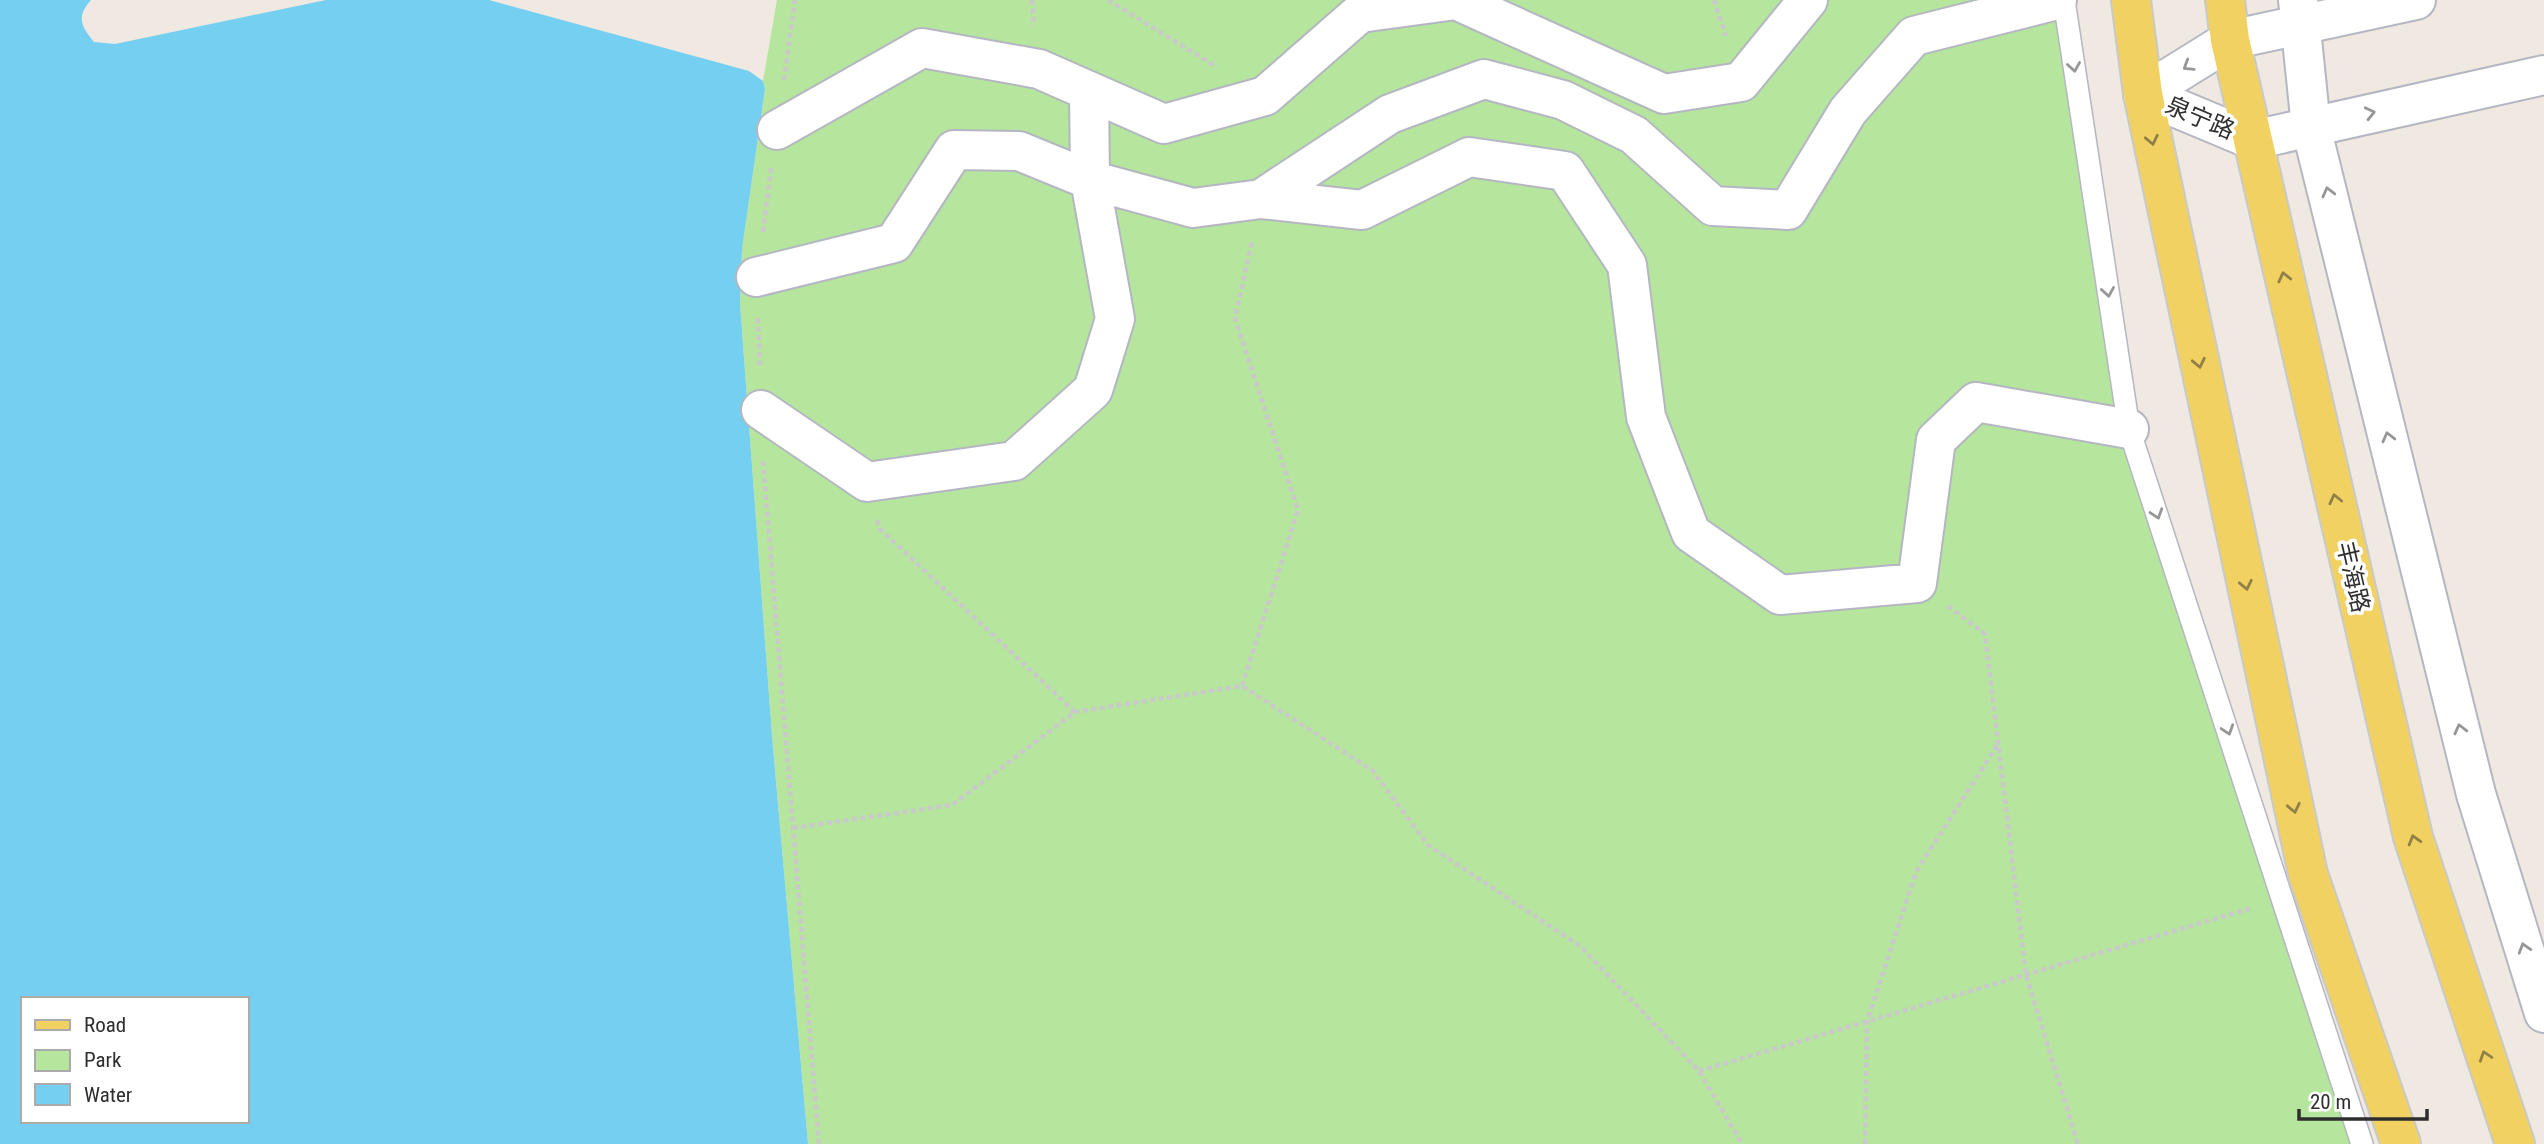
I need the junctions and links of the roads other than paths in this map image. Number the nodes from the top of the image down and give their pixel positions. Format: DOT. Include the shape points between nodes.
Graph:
graph roads {
  1 [pos="1808,0"];
  2 [pos="2057,0"];
  3 [pos="2064,0"];
  4 [pos="2131,0"];
  5 [pos="2225,0"];
  6 [pos="2416,0"];
  7 [pos="2299,12"];
  8 [pos="2230,40"];
  9 [pos="2544,75"];
  10 [pos="1089,91"];
  11 [pos="2143,94"];
  12 [pos="2311,127"];
  13 [pos="777,130"];
  14 [pos="2253,140"];
  15 [pos="1090,180"];
  16 [pos="1261,200"];
  17 [pos="757,277"];
  18 [pos="761,410"];
  19 [pos="2129,429"];
  20 [pos="2544,1013"];
  21 [pos="2362,1144"];
  22 [pos="2402,1144"];
  23 [pos="2515,1144"];
  1 -- 10 [label="street" via="1741,82 1664,94 1456,0 1360,13 1265,96 1164,124"];
  2 -- 16 [label="street" via="1914,36 1848,111 1788,210 1713,206 1634,135 1563,100 1484,79 1390,114"];
  3 -- 19 [label="lane, one-way"];
  4 -- 11 [label="main road"];
  5 -- 8 [label="main road, 丰海路"];
  6 -- 7 [label="street, 泉宁路"];
  7 -- 8 [label="street, 泉宁路"];
  7 -- 12 [label="street"];
  8 -- 11 [label="street, 泉宁路, one-way"];
  8 -- 14 [label="main road, 丰海路"];
  12 -- 9 [label="street, 泉宁路, one-way"];
  10 -- 13 [label="street" via="1039,69 922,48"];
  10 -- 15 [label="street"];
  11 -- 14 [label="street, 泉宁路"];
  11 -- 22 [label="main road, one-way" via="2308,874"];
  12 -- 14 [label="street, 泉宁路"];
  20 -- 12 [label="street, one-way" via="2476,794"];
  23 -- 14 [label="main road, 丰海路, one-way" via="2413,837"];
  15 -- 16 [label="street" via="1193,208"];
  15 -- 17 [label="street" via="1019,151 954,150 894,243"];
  15 -- 18 [label="street" via="1115,319 1093,390 1014,461 867,482"];
  16 -- 19 [label="street" via="1362,210 1469,157 1565,171 1627,265 1646,417 1691,533 1780,595 1917,583 1936,440 1976,402"];
  19 -- 21 [label="lane, one-way"];
}
